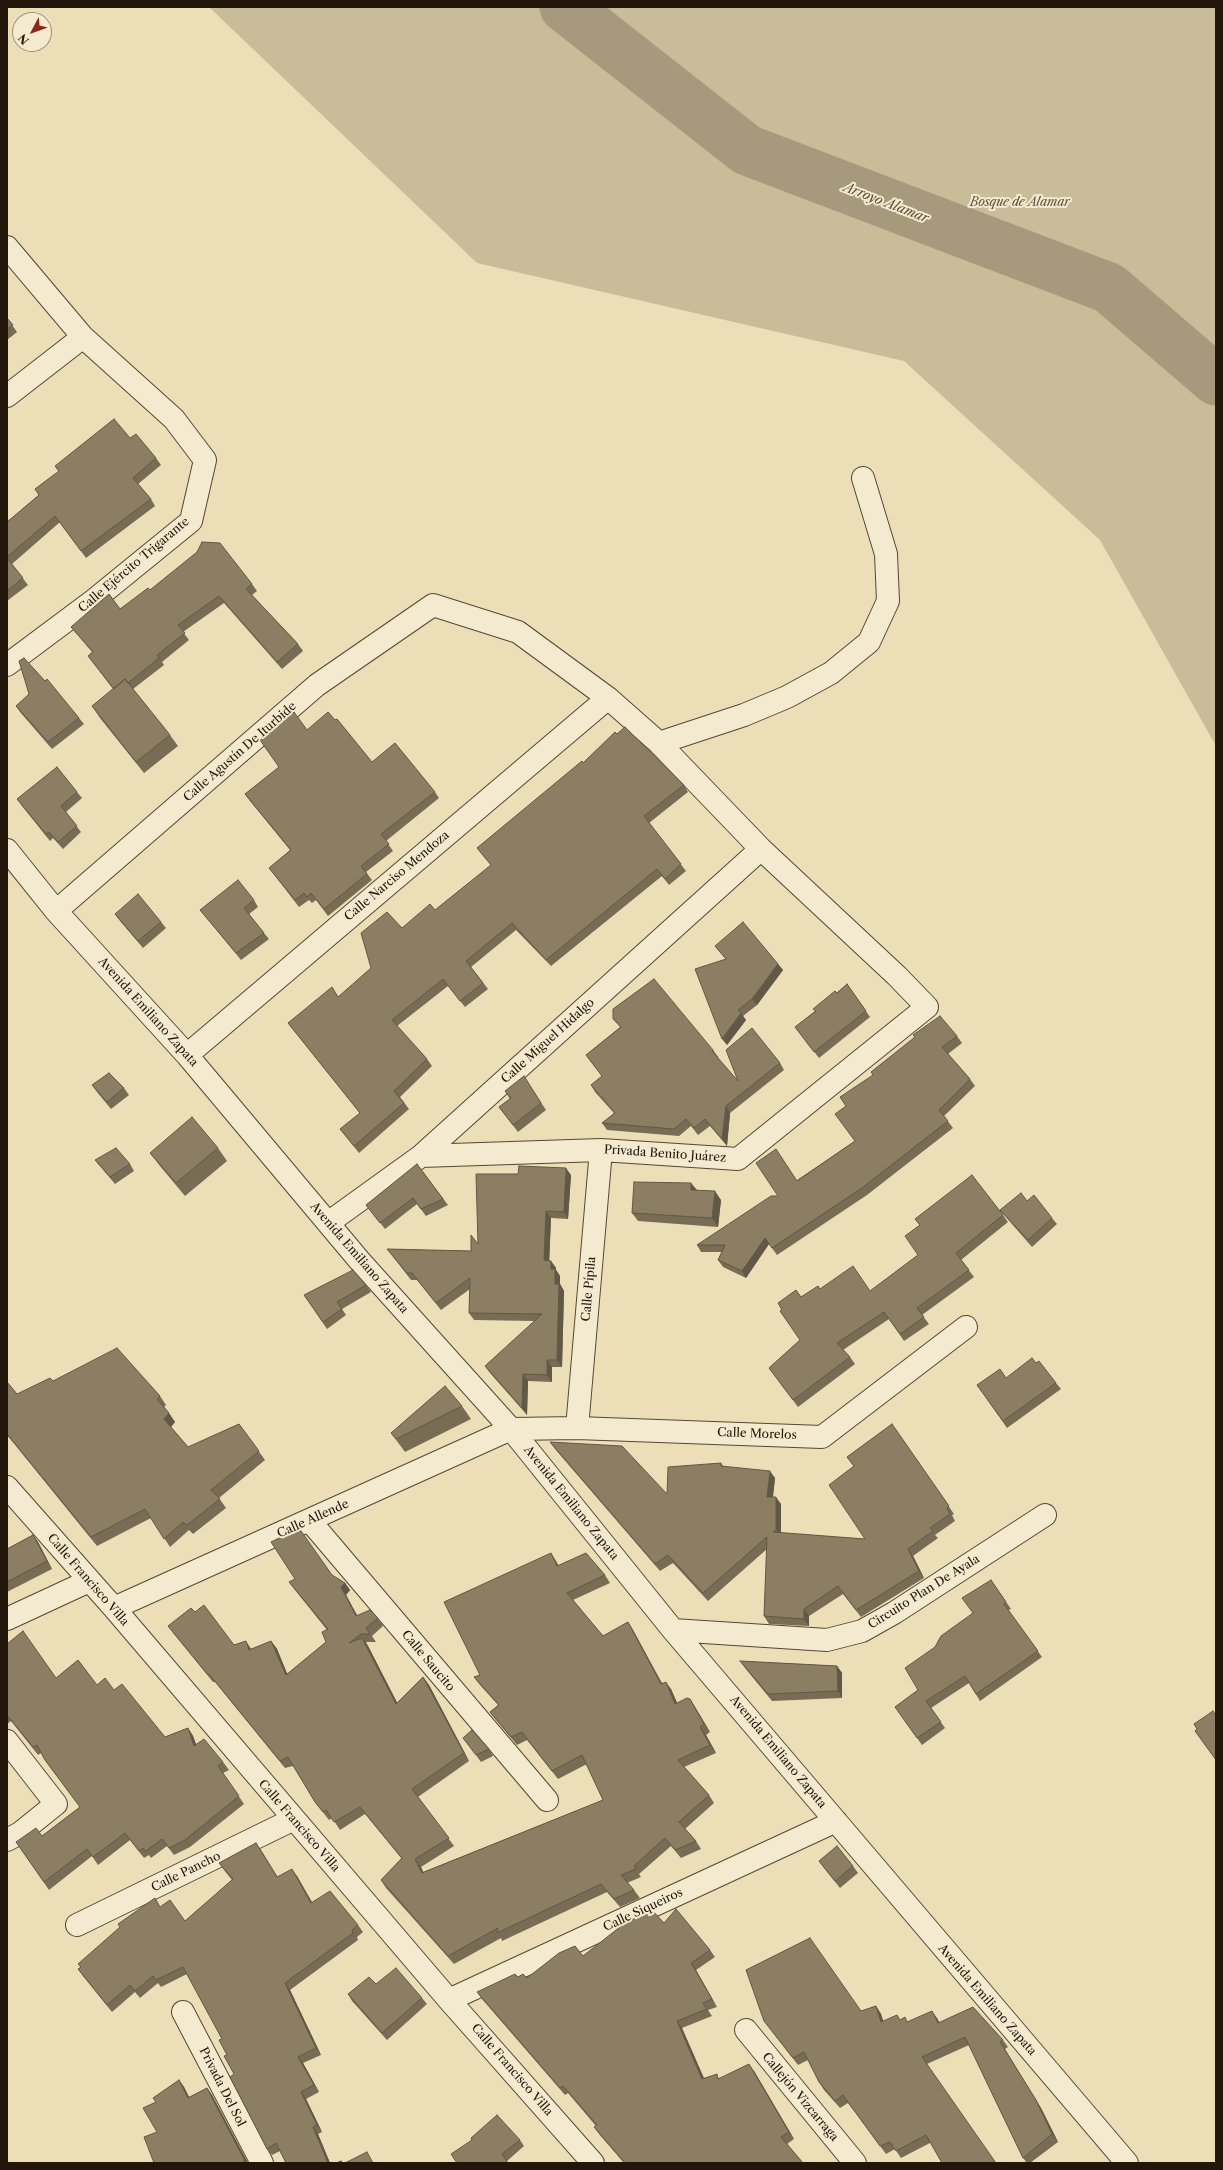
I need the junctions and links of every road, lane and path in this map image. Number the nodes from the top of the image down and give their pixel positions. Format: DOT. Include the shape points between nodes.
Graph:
graph roads {
  1 [pos="7,247"];
  2 [pos="83,337"];
  3 [pos="7,396"];
  4 [pos="863,478"];
  5 [pos="7,665"];
  6 [pos="608,698"];
  7 [pos="659,743"];
  8 [pos="761,849"];
  9 [pos="7,850"];
  10 [pos="56,911"];
  11 [pos="187,1055"];
  12 [pos="600,1150"];
  13 [pos="421,1156"];
  14 [pos="328,1223"];
  15 [pos="966,1327"];
  16 [pos="577,1428"];
  17 [pos="511,1429"];
  18 [pos="7,1487"];
  19 [pos="1045,1515"];
  20 [pos="310,1521"];
  21 [pos="89,1581"];
  22 [pos="114,1608"];
  23 [pos="7,1620"];
  24 [pos="674,1630"];
  25 [pos="7,1741"];
  26 [pos="547,1800"];
  27 [pos="294,1820"];
  28 [pos="836,1821"];
  29 [pos="7,1840"];
  30 [pos="77,1925"];
  31 [pos="449,2000"];
  32 [pos="183,2012"];
  33 [pos="746,2030"];
  34 [pos="262,2163"];
  35 [pos="593,2163"];
  36 [pos="855,2163"];
  37 [pos="1127,2163"];
  1 -- 2 [label="street"];
  2 -- 3 [label="street"];
  2 -- 5 [label="street, Calle Ejército Trigarante" via="174,419 205,460 191,521 94,600"];
  4 -- 7 [label="street" via="886,554 888,601 869,642 831,673 787,697 744,716"];
  6 -- 7 [label="street"];
  6 -- 10 [label="street, Calle Agustín De Iturbide" via="518,632 434,605 318,685"];
  6 -- 11 [label="street, Calle Narciso Mendoza"];
  7 -- 8 [label="street"];
  8 -- 12 [label="street, Privada Benito Juárez" via="927,1007 738,1159"];
  8 -- 13 [label="street, Calle Miguel Hidalgo"];
  9 -- 10 [label="street, Avenida Emiliano Zapata"];
  10 -- 11 [label="street, Avenida Emiliano Zapata"];
  11 -- 14 [label="street, Avenida Emiliano Zapata"];
  12 -- 13 [label="street, Privada Benito Juárez"];
  12 -- 16 [label="street, Calle Pípila"];
  13 -- 14 [label="street, Calle Miguel Hidalgo"];
  14 -- 17 [label="street, Avenida Emiliano Zapata"];
  15 -- 16 [label="street, Calle Morelos" via="822,1437"];
  16 -- 17 [label="street, Calle Morelos"];
  17 -- 20 [label="street, Calle Allende"];
  17 -- 24 [label="street, Avenida Emiliano Zapata"];
  18 -- 21 [label="street, Calle Francisco Villa"];
  19 -- 24 [label="street, Circuito Plan De Ayala" via="862,1631 827,1640"];
  20 -- 22 [label="street, Calle Allende"];
  20 -- 26 [label="street, Calle Saucito"];
  21 -- 22 [label="street, Calle Francisco Villa"];
  21 -- 23 [label="street"];
  22 -- 27 [label="street, Calle Francisco Villa"];
  24 -- 28 [label="street, Avenida Emiliano Zapata"];
  25 -- 29 [label="street" via="56,1804 20,1833"];
  27 -- 30 [label="street, Calle Pancho"];
  27 -- 31 [label="street, Calle Francisco Villa"];
  28 -- 31 [label="street, Calle Siqueiros"];
  28 -- 37 [label="street, Avenida Emiliano Zapata"];
  31 -- 35 [label="street, Calle Francisco Villa"];
  32 -- 34 [label="street, Privada Del Sol"];
  33 -- 36 [label="street, Callejón Vizcarraga"];
}
